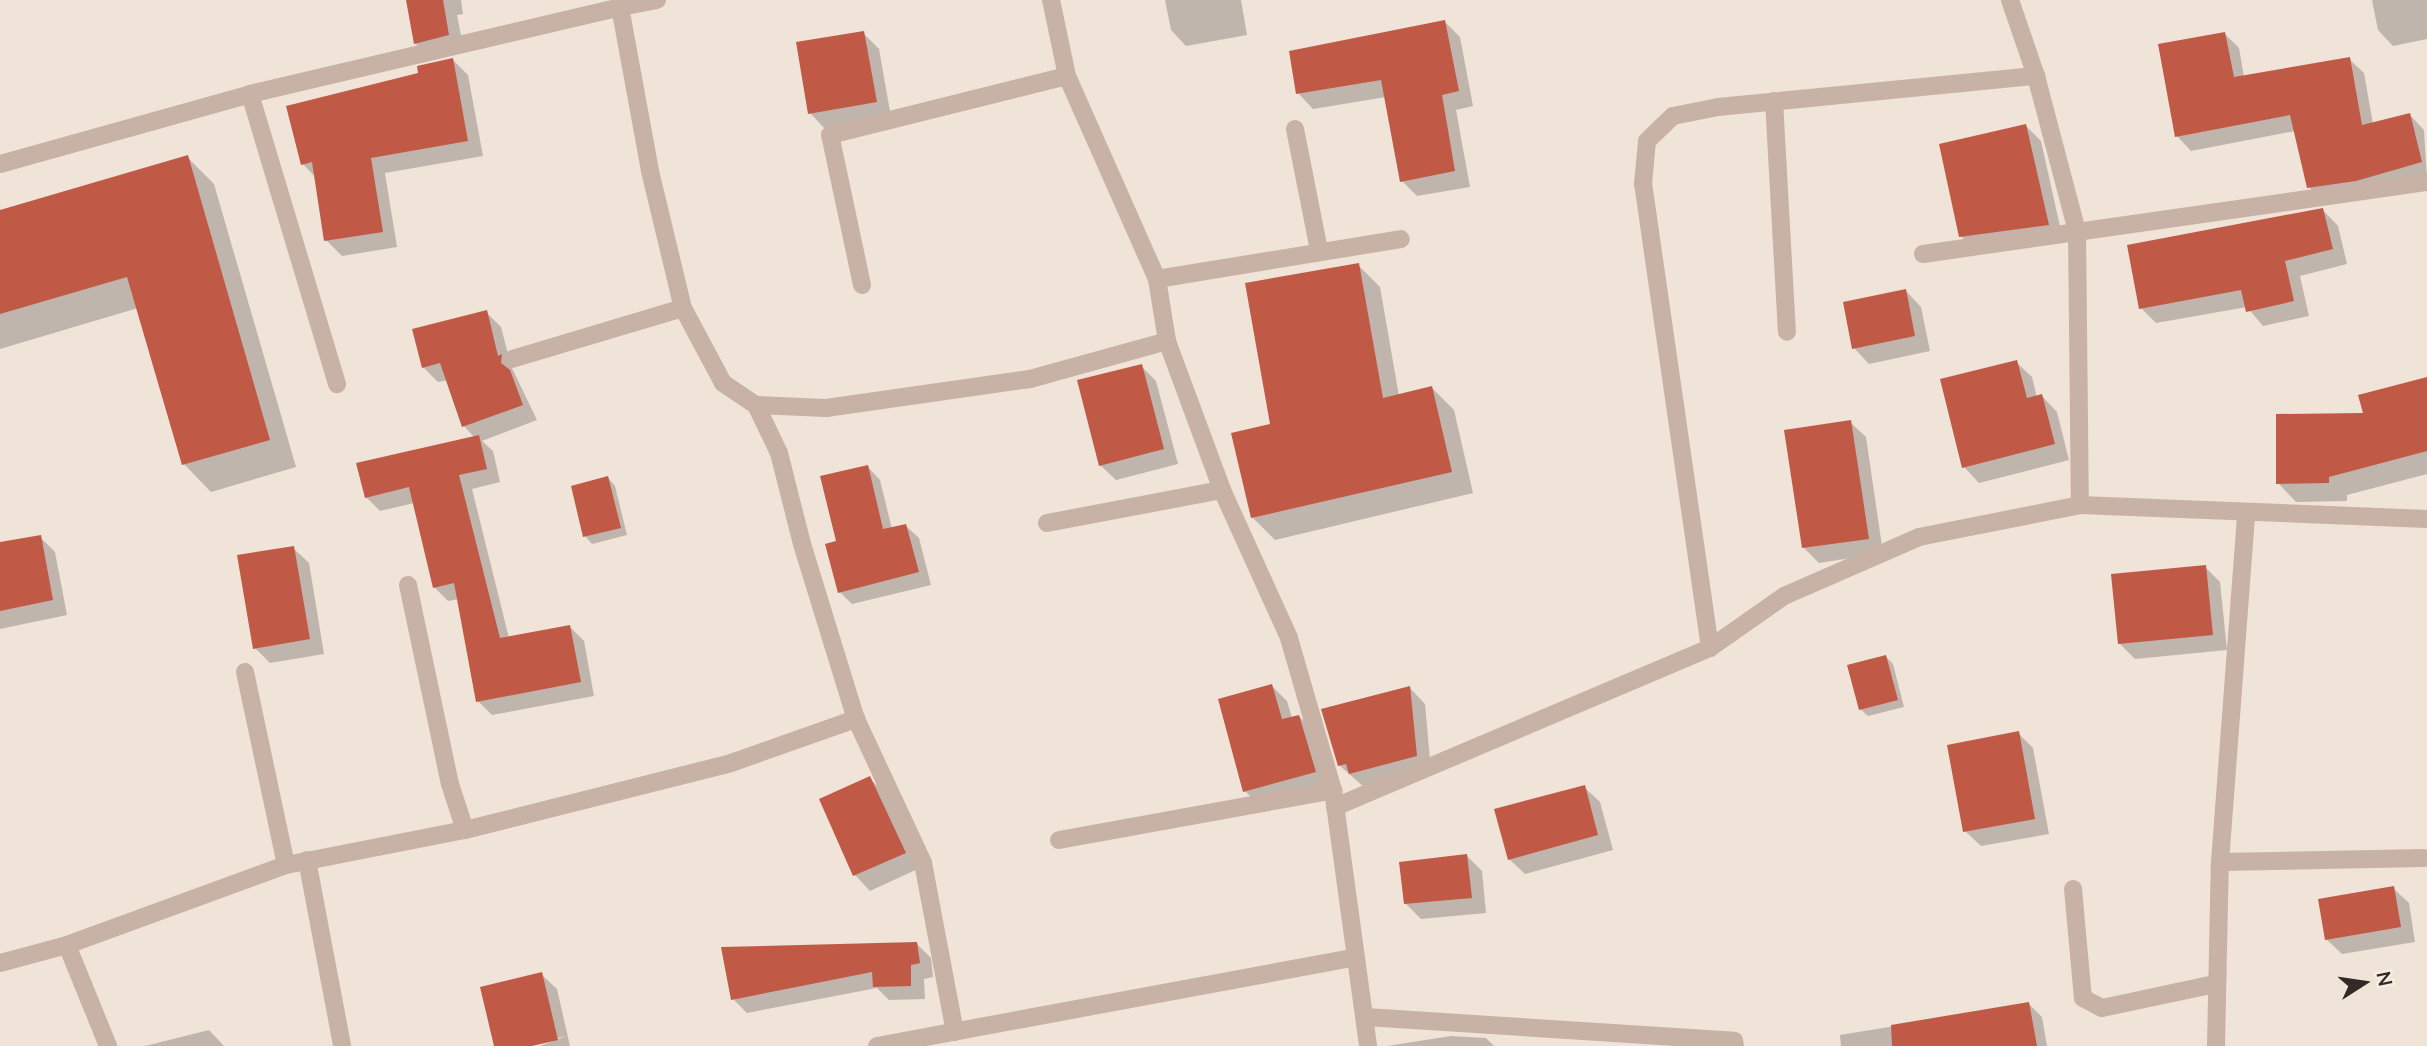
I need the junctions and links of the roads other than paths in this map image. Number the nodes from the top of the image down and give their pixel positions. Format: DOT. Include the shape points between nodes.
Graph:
graph roads {
  1 [pos="657,0"];
  2 [pos="1051,0"];
  3 [pos="2010,0"];
  4 [pos="620,7"];
  5 [pos="1067,76"];
  6 [pos="2036,76"];
  7 [pos="250,94"];
  8 [pos="1774,101"];
  9 [pos="1294,129"];
  10 [pos="0,164"];
  11 [pos="2427,182"];
  12 [pos="2077,231"];
  13 [pos="1401,239"];
  14 [pos="1320,250"];
  15 [pos="1923,254"];
  16 [pos="1157,279"];
  17 [pos="862,285"];
  18 [pos="683,308"];
  19 [pos="1787,332"];
  20 [pos="1167,341"];
  21 [pos="512,359"];
  22 [pos="337,384"];
  23 [pos="756,405"];
  24 [pos="1222,490"];
  25 [pos="2080,505"];
  26 [pos="2246,514"];
  27 [pos="2427,519"];
  28 [pos="1047,523"];
  29 [pos="408,586"];
  30 [pos="1710,648"];
  31 [pos="244,672"];
  32 [pos="856,719"];
  33 [pos="1334,799"];
  34 [pos="465,830"];
  35 [pos="1059,840"];
  36 [pos="2423,858"];
  37 [pos="307,860"];
  38 [pos="2220,862"];
  39 [pos="286,865"];
  40 [pos="2073,889"];
  41 [pos="67,946"];
  42 [pos="1356,957"];
  43 [pos="0,963"];
  44 [pos="2215,984"];
  45 [pos="1366,1017"];
  46 [pos="955,1032"];
  47 [pos="108,1046"];
  48 [pos="342,1046"];
  49 [pos="877,1046"];
  50 [pos="1368,1046"];
  51 [pos="1735,1046"];
  52 [pos="2216,1046"];
  1 -- 4 [label="street"];
  2 -- 5 [label="street"];
  3 -- 6 [label="street"];
  4 -- 7 [label="street"];
  4 -- 18 [label="street" via="650,171"];
  5 -- 16 [label="street"];
  5 -- 17 [label="street" via="830,135"];
  6 -- 8 [label="street"];
  6 -- 12 [label="street"];
  7 -- 10 [label="street"];
  7 -- 22 [label="street"];
  8 -- 19 [label="street"];
  8 -- 30 [label="street" via="1673,116 1647,141 1643,184"];
  9 -- 14 [label="street"];
  11 -- 12 [label="street"];
  12 -- 15 [label="street"];
  12 -- 25 [label="street"];
  13 -- 14 [label="street"];
  14 -- 16 [label="street"];
  16 -- 20 [label="street"];
  18 -- 21 [label="street"];
  18 -- 23 [label="street" via="723,383"];
  20 -- 23 [label="street" via="1030,380 941,394 826,408"];
  20 -- 24 [label="street"];
  23 -- 32 [label="street" via="779,453"];
  24 -- 28 [label="street"];
  24 -- 33 [label="street" via="1289,638"];
  25 -- 26 [label="street"];
  25 -- 30 [label="street" via="1919,537 1784,596"];
  26 -- 27 [label="street"];
  26 -- 38 [label="street"];
  29 -- 34 [label="street" via="450,784"];
  30 -- 33 [label="street"];
  31 -- 39 [label="street"];
  32 -- 34 [label="street" via="731,763"];
  32 -- 46 [label="street" via="923,863"];
  33 -- 35 [label="street"];
  33 -- 42 [label="street"];
  34 -- 37 [label="street"];
  36 -- 38 [label="street"];
  37 -- 39 [label="street"];
  37 -- 48 [label="street"];
  38 -- 44 [label="street"];
  39 -- 41 [label="street"];
  40 -- 44 [label="street" via="2084,998 2102,1008"];
  41 -- 43 [label="street"];
  41 -- 47 [label="street"];
  42 -- 45 [label="street"];
  42 -- 46 [label="street"];
  44 -- 52 [label="street"];
  45 -- 50 [label="street"];
  45 -- 51 [label="street" via="1734,1041"];
  46 -- 49 [label="street"];
}
